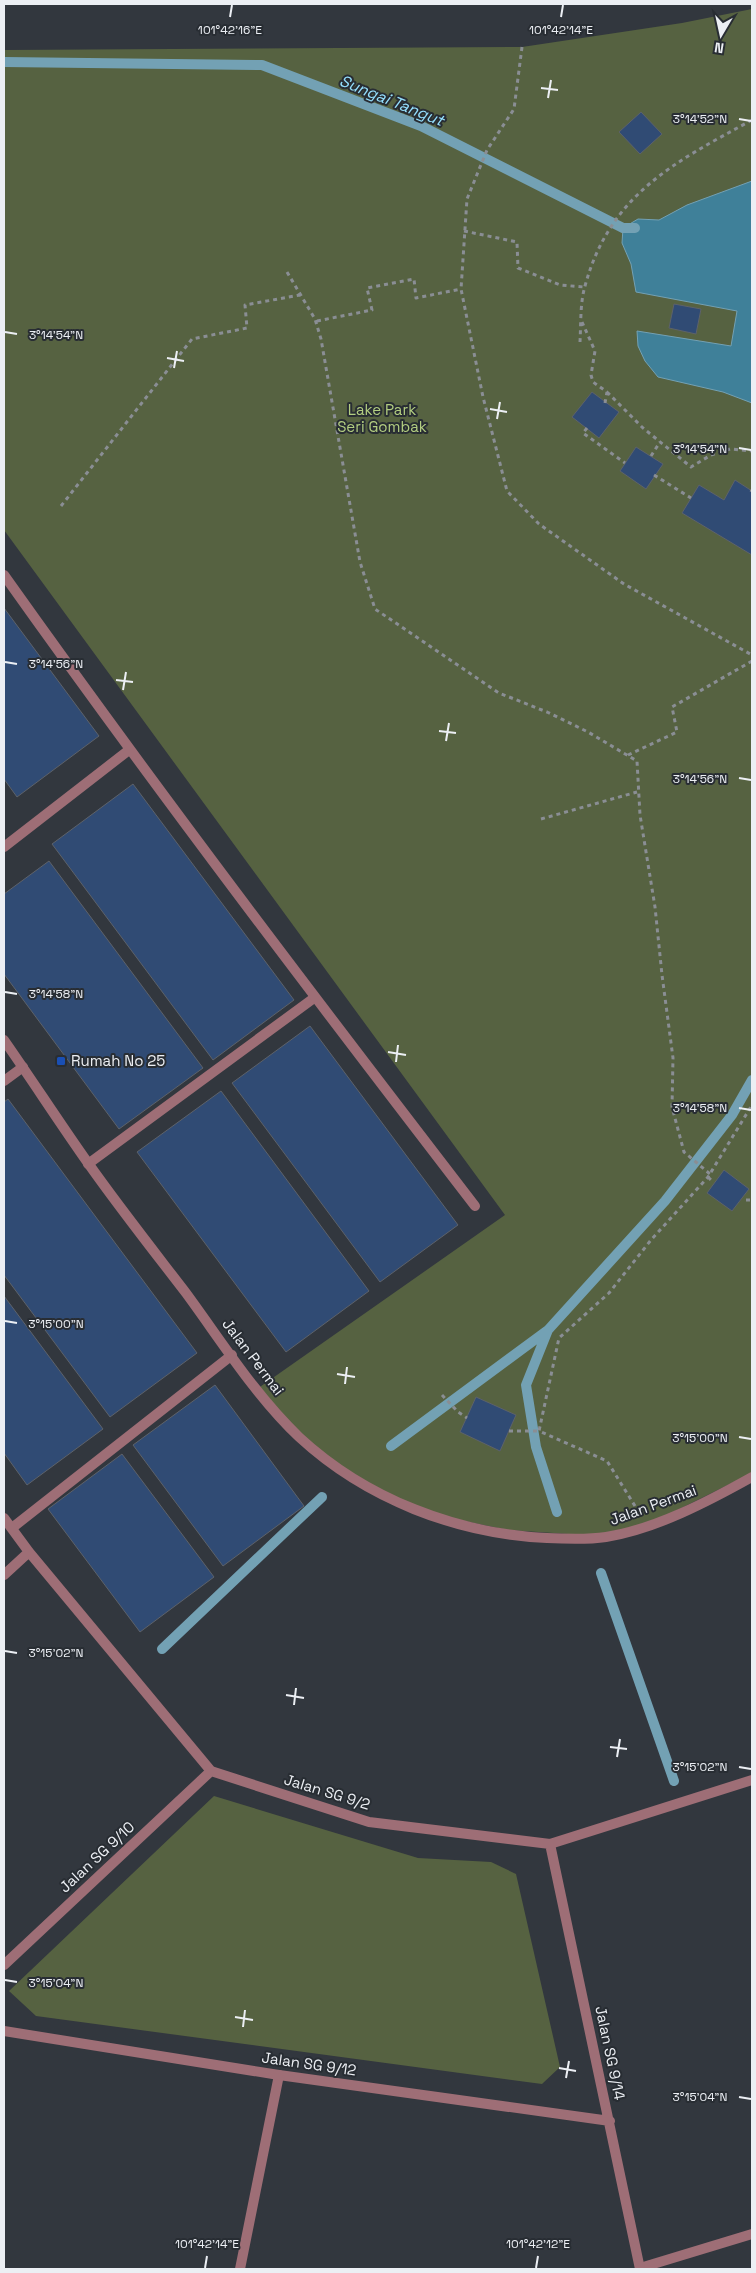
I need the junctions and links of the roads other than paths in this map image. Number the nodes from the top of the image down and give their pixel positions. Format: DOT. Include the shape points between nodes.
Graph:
graph roads {
  1 [pos="4,575"];
  2 [pos="129,750"];
  3 [pos="4,847"];
  4 [pos="314,998"];
  5 [pos="4,1040"];
  6 [pos="23,1067"];
  7 [pos="4,1081"];
  8 [pos="88,1164"];
  9 [pos="475,1206"];
  10 [pos="232,1355"];
  11 [pos="752,1477"];
  12 [pos="4,1518"];
  13 [pos="12,1528"];
  14 [pos="29,1552"];
  15 [pos="4,1575"];
  16 [pos="211,1771"];
  17 [pos="752,1780"];
  18 [pos="550,1844"];
  19 [pos="4,1965"];
  20 [pos="4,2031"];
  21 [pos="278,2075"];
  22 [pos="610,2121"];
  23 [pos="752,2234"];
  24 [pos="240,2269"];
  25 [pos="640,2269"];
  1 -- 2 [label="street"];
  2 -- 3 [label="street"];
  2 -- 4 [label="street"];
  4 -- 8 [label="street"];
  4 -- 9 [label="street"];
  5 -- 6 [label="street, Jalan Permai"];
  6 -- 7 [label="street"];
  6 -- 8 [label="street, Jalan Permai"];
  8 -- 10 [label="street, Jalan Permai"];
  10 -- 11 [label="street, Jalan Permai" via="256,1391 300,1437 343,1472 404,1506 447,1522 523,1537 607,1537 657,1522 714,1498"];
  10 -- 13 [label="street"];
  12 -- 13 [label="street"];
  13 -- 14 [label="street"];
  14 -- 15 [label="street"];
  14 -- 16 [label="street"];
  16 -- 18 [label="street, Jalan SG 9/2" via="369,1822"];
  16 -- 19 [label="street, Jalan SG 9/10"];
  17 -- 18 [label="street, Jalan SG 9/2"];
  18 -- 22 [label="street, Jalan SG 9/14"];
  20 -- 21 [label="street, Jalan SG 9/12"];
  21 -- 22 [label="street, Jalan SG 9/12"];
  21 -- 24 [label="street"];
  22 -- 25 [label="street, Jalan SG 9/14"];
  23 -- 25 [label="street"];
}
